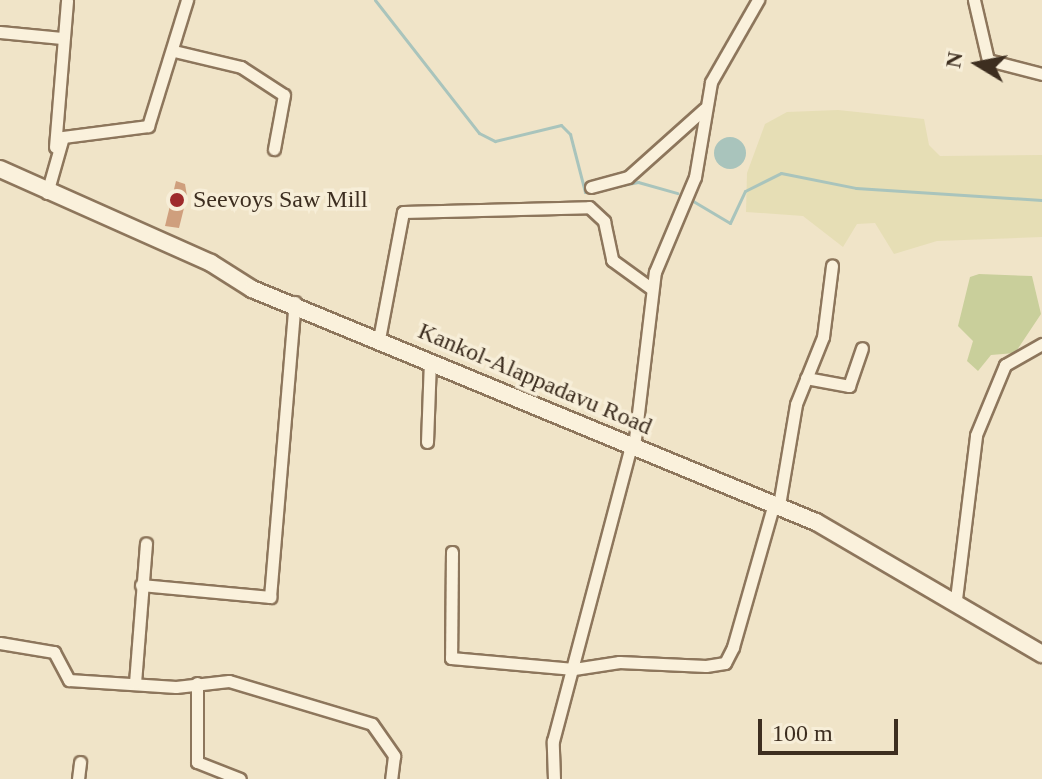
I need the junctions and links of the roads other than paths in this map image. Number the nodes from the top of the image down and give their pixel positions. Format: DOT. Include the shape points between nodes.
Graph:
graph roads {
  1 [pos="67,0"];
  2 [pos="187,0"];
  3 [pos="758,0"];
  4 [pos="974,0"];
  5 [pos="0,32"];
  6 [pos="62,38"];
  7 [pos="174,51"];
  8 [pos="1042,74"];
  9 [pos="704,109"];
  10 [pos="55,148"];
  11 [pos="274,149"];
  12 [pos="0,169"];
  13 [pos="591,187"];
  14 [pos="47,193"];
  15 [pos="832,266"];
  16 [pos="652,289"];
  17 [pos="295,302"];
  18 [pos="379,339"];
  19 [pos="1042,344"];
  20 [pos="862,348"];
  21 [pos="430,362"];
  22 [pos="806,378"];
  23 [pos="427,442"];
  24 [pos="633,446"];
  25 [pos="776,504"];
  26 [pos="146,543"];
  27 [pos="452,552"];
  28 [pos="141,585"];
  29 [pos="956,599"];
  30 [pos="0,643"];
  31 [pos="1042,654"];
  32 [pos="574,669"];
  33 [pos="135,683"];
  34 [pos="197,683"];
  35 [pos="80,762"];
  36 [pos="78,779"];
  37 [pos="240,779"];
  38 [pos="391,779"];
  39 [pos="554,779"];
  1 -- 6 [label="street"];
  2 -- 7 [label="street"];
  3 -- 9 [label="street" via="711,82"];
  4 -- 8 [label="street" via="988,60"];
  5 -- 6 [label="street"];
  6 -- 10 [label="street"];
  7 -- 10 [label="street" via="148,126 63,137"];
  7 -- 11 [label="street" via="241,67 284,95"];
  9 -- 13 [label="street" via="628,177"];
  9 -- 16 [label="street" via="695,177"];
  10 -- 14 [label="street"];
  12 -- 14 [label="main road, Kankol-Alappadavu Road"];
  14 -- 17 [label="main road, Kankol-Alappadavu Road" via="211,263 252,289"];
  15 -- 22 [label="street" via="823,337"];
  16 -- 18 [label="street" via="612,260 604,221 589,207 403,212"];
  16 -- 24 [label="street"];
  17 -- 18 [label="main road, Kankol-Alappadavu Road"];
  17 -- 28 [label="street" via="270,597"];
  18 -- 21 [label="main road, Kankol-Alappadavu Road"];
  19 -- 29 [label="street" via="1005,365 976,435"];
  20 -- 22 [label="street" via="849,386"];
  21 -- 23 [label="street"];
  21 -- 24 [label="main road, Kankol-Alappadavu Road"];
  22 -- 25 [label="street"];
  24 -- 25 [label="main road, Kankol-Alappadavu Road"];
  24 -- 32 [label="street"];
  25 -- 29 [label="main road, Kankol-Alappadavu Road"];
  25 -- 32 [label="street" via="725,663 619,662"];
  26 -- 28 [label="street"];
  27 -- 32 [label="street" via="451,658"];
  28 -- 33 [label="street"];
  29 -- 31 [label="main road, Kankol-Alappadavu Road"];
  30 -- 33 [label="street" via="54,652 64,678"];
  32 -- 39 [label="street" via="553,741"];
  33 -- 34 [label="street"];
  34 -- 37 [label="street" via="197,762"];
  34 -- 38 [label="street" via="248,684 372,724 394,756"];
  35 -- 36 [label="street"];
}
